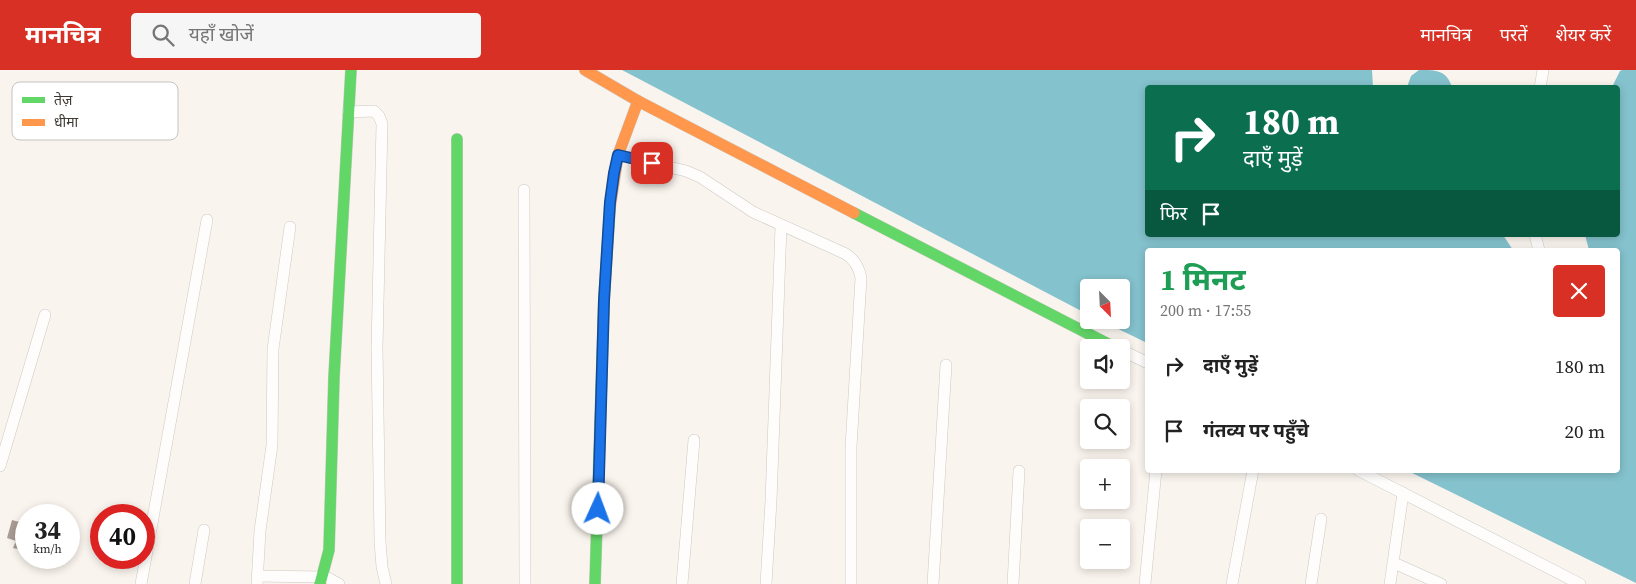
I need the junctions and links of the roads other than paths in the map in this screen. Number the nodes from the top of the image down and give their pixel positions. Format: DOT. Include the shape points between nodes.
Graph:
graph roads {
  1 [pos="351,70"];
  2 [pos="585,70"];
  3 [pos="1543,70"];
  4 [pos="1540,85"];
  5 [pos="638,101"];
  6 [pos="348,112"];
  7 [pos="457,139"];
  8 [pos="618,155"];
  9 [pos="524,190"];
  10 [pos="207,220"];
  11 [pos="781,226"];
  12 [pos="290,227"];
  13 [pos="46,315"];
  14 [pos="1099,339"];
  15 [pos="1130,354"];
  16 [pos="1145,362"];
  17 [pos="946,365"];
  18 [pos="694,440"];
  19 [pos="0,466"];
  20 [pos="1019,471"];
  21 [pos="1156,473"];
  22 [pos="1252,473"];
  23 [pos="1364,473"];
  24 [pos="1403,493"];
  25 [pos="1321,519"];
  26 [pos="204,530"];
  27 [pos="1394,563"];
  28 [pos="257,580"];
  29 [pos="321,580"];
  30 [pos="141,584"];
  31 [pos="195,584"];
  32 [pos="339,584"];
  33 [pos="386,584"];
  34 [pos="457,584"];
  35 [pos="525,584"];
  36 [pos="595,584"];
  37 [pos="682,584"];
  38 [pos="766,584"];
  39 [pos="851,584"];
  40 [pos="933,584"];
  41 [pos="1013,584"];
  42 [pos="1145,584"];
  43 [pos="1232,584"];
  44 [pos="1311,584"];
  45 [pos="1390,584"];
  46 [pos="1441,584"];
  47 [pos="1580,584"];
  1 -- 6 [label="street"];
  2 -- 5 [label="street"];
  3 -- 4 [label="street"];
  5 -- 8 [label="street"];
  5 -- 14 [label="street"];
  6 -- 29 [label="street" via="334,377 329,550"];
  6 -- 33 [label="street" via="374,111 382,124 377,348 380,541"];
  7 -- 34 [label="street"];
  8 -- 11 [label="street" via="700,177 734,201"];
  8 -- 36 [label="street" via="610,202 604,300"];
  9 -- 35 [label="street"];
  10 -- 30 [label="street"];
  11 -- 38 [label="street"];
  11 -- 39 [label="street" via="846,254 860,271 851,447"];
  12 -- 28 [label="street" via="273,349 272,445"];
  13 -- 19 [label="street"];
  15 -- 16 [label="street"];
  17 -- 40 [label="street"];
  18 -- 37 [label="street"];
  20 -- 41 [label="street"];
  21 -- 42 [label="street"];
  22 -- 43 [label="street"];
  23 -- 24 [label="street"];
  24 -- 27 [label="street"];
  24 -- 47 [label="street"];
  25 -- 44 [label="street"];
  26 -- 31 [label="street"];
  27 -- 45 [label="street"];
  27 -- 46 [label="street"];
  28 -- 29 [label="street"];
  29 -- 32 [label="street" via="328,578"];
}
